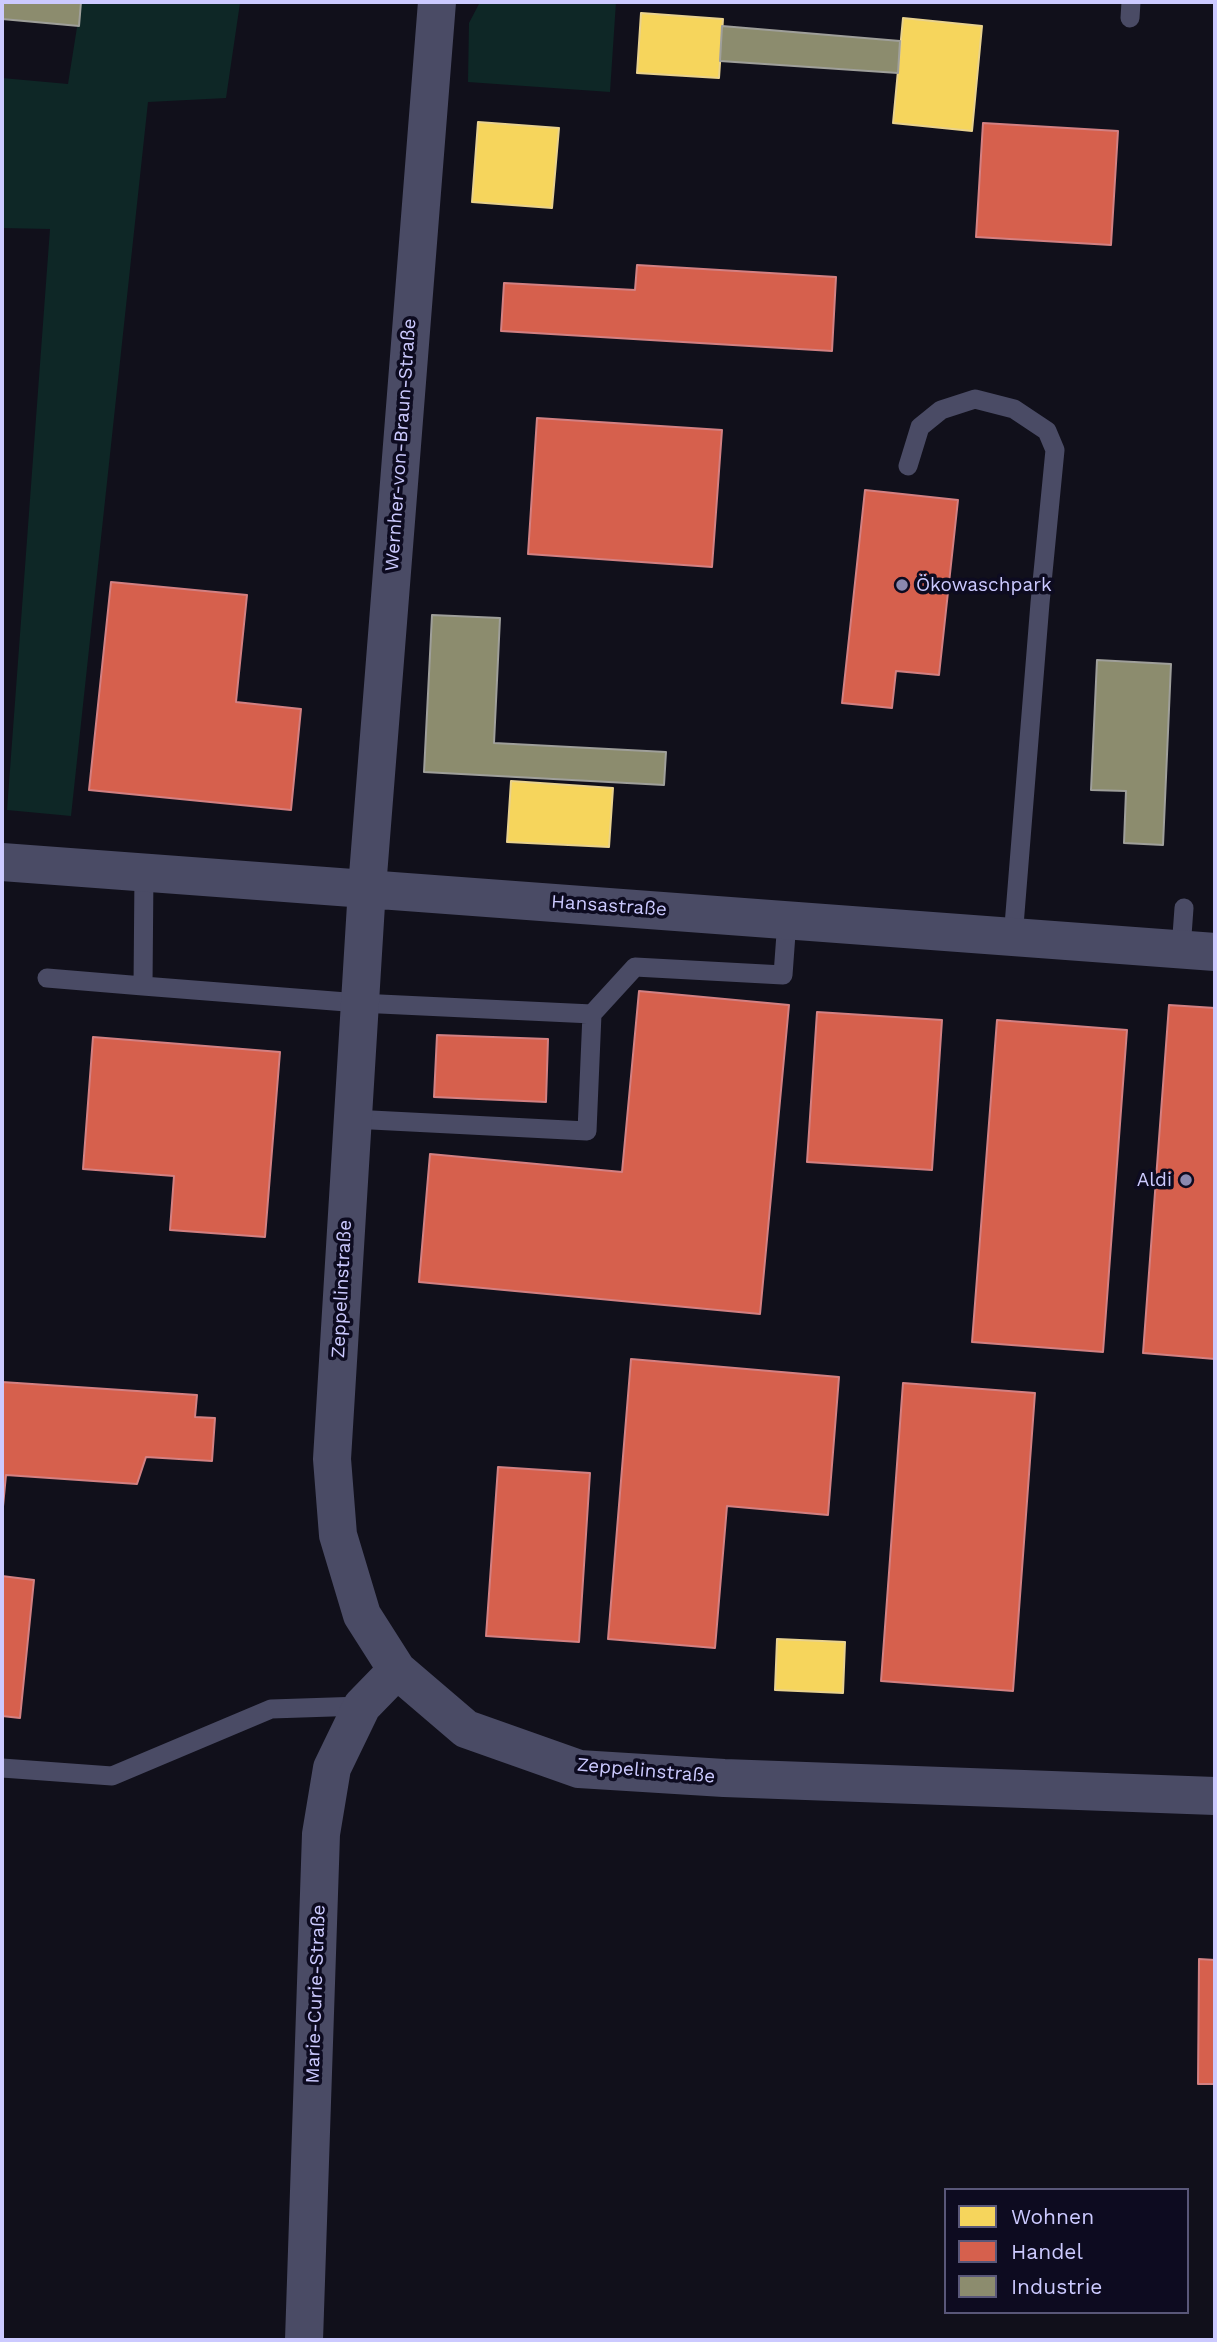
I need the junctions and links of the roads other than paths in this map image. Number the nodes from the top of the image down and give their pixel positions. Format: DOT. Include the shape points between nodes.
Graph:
graph roads {
  1 [pos="437,2"];
  2 [pos="908,466"];
  3 [pos="2,862"];
  4 [pos="144,872"];
  5 [pos="367,888"];
  6 [pos="1184,908"];
  7 [pos="787,920"];
  8 [pos="1013,938"];
  9 [pos="1198,951"];
  10 [pos="47,978"];
  11 [pos="143,986"];
  12 [pos="359,1003"];
  13 [pos="592,1014"];
  14 [pos="352,1119"];
  15 [pos="397,1670"];
  16 [pos="362,1706"];
  17 [pos="2,1768"];
  18 [pos="1215,1796"];
  19 [pos="304,2340"];
  1 -- 5 [label="street, Wernher-von-Braun-Straße"];
  2 -- 8 [label="lane" via="920,427 941,411 975,399 1014,409 1047,431 1055,450"];
  3 -- 4 [label="street, Hansastraße"];
  4 -- 5 [label="street, Hansastraße"];
  4 -- 11 [label="lane"];
  5 -- 7 [label="street, Hansastraße"];
  5 -- 12 [label="street, Zeppelinstraße"];
  6 -- 9 [label="lane"];
  7 -- 8 [label="street, Hansastraße"];
  7 -- 13 [label="lane" via="783,975 635,967"];
  8 -- 9 [label="street, Hansastraße"];
  10 -- 11 [label="lane"];
  11 -- 12 [label="lane"];
  12 -- 13 [label="lane"];
  12 -- 14 [label="street, Zeppelinstraße"];
  13 -- 14 [label="lane" via="587,1131"];
  14 -- 15 [label="street, Zeppelinstraße" via="332,1459 338,1535 362,1615"];
  15 -- 16 [label="street, Marie-Curie-Straße"];
  15 -- 18 [label="street, Zeppelinstraße" via="466,1729 579,1769"];
  16 -- 17 [label="lane" via="271,1709 112,1776"];
  16 -- 19 [label="street, Marie-Curie-Straße" via="332,1768 321,1834"];
}
